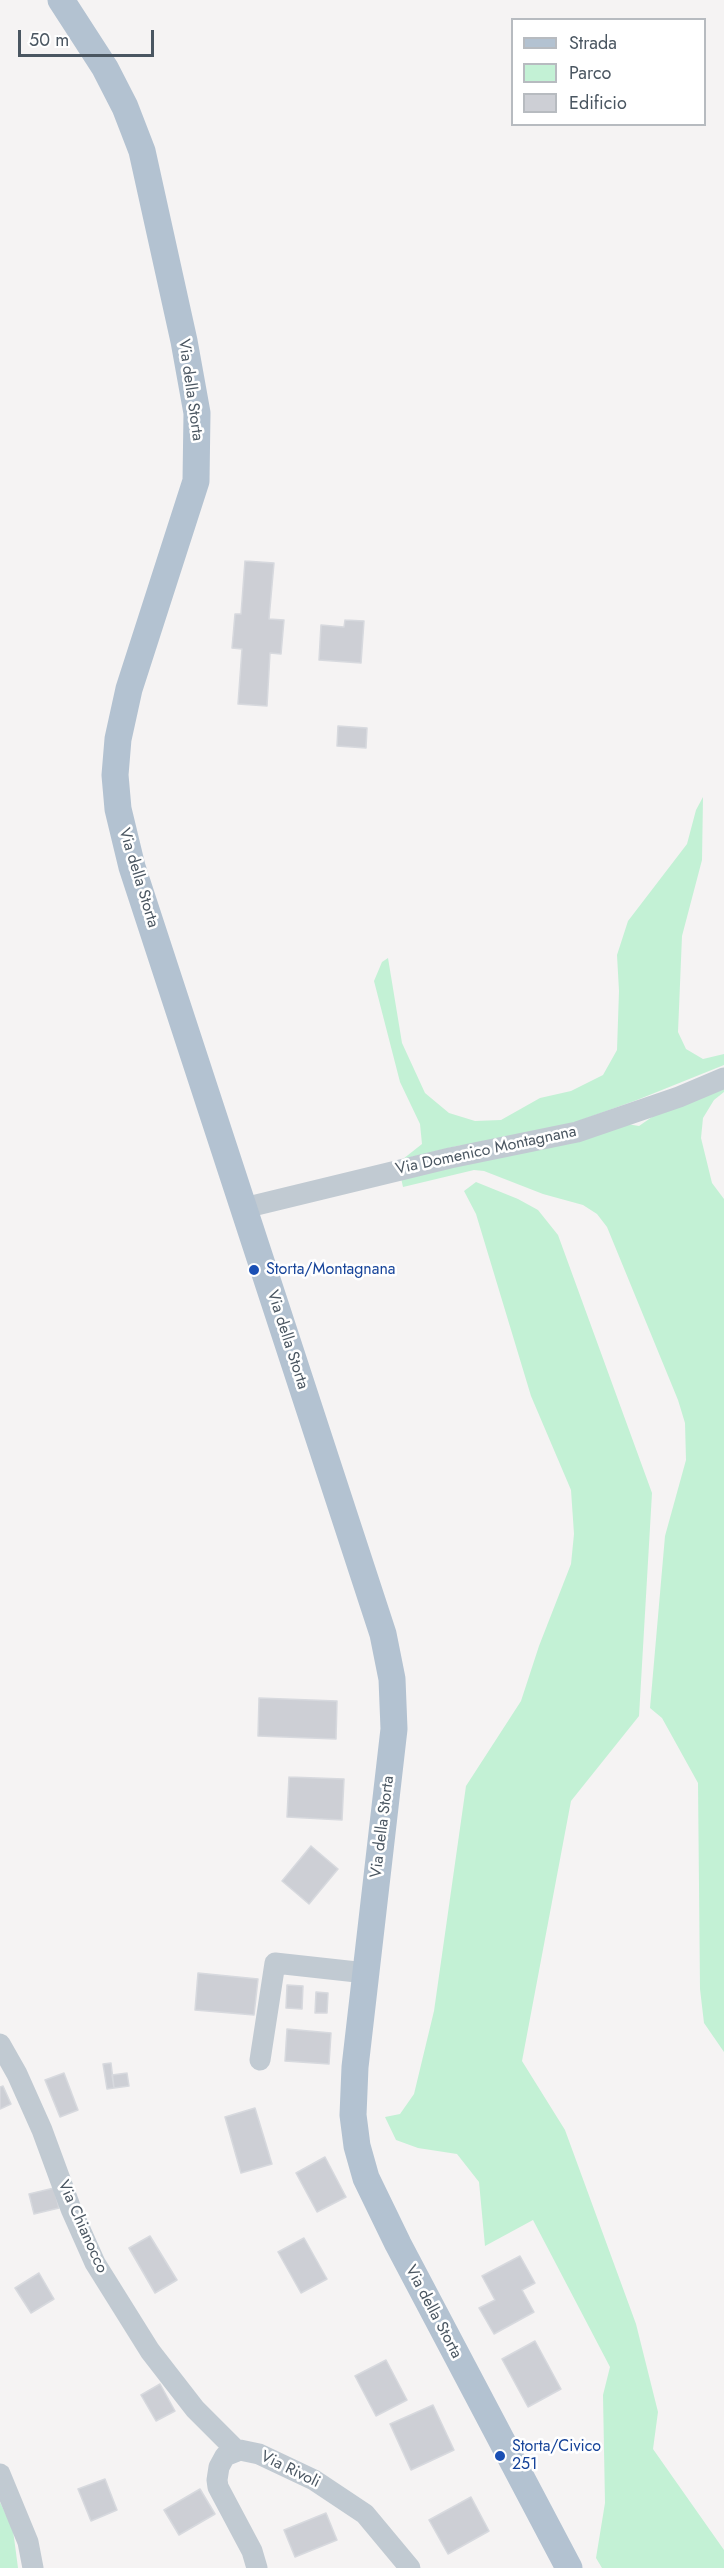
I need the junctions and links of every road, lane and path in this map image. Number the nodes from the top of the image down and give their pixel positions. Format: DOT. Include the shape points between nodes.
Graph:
graph roads {
  1 [pos="61,0"];
  2 [pos="724,1078"];
  3 [pos="244,1208"];
  4 [pos="366,1972"];
  5 [pos="0,2044"];
  6 [pos="260,2060"];
  7 [pos="236,2450"];
  8 [pos="0,2474"];
  9 [pos="33,2568"];
  10 [pos="257,2568"];
  11 [pos="410,2568"];
  12 [pos="569,2568"];
  1 -- 3 [label="main road, Via della Storta" via="105,68 142,151 196,413 196,481 129,689 115,775 118,809 132,867"];
  2 -- 3 [label="street, Via Domenico Montagnana" via="577,1132"];
  3 -- 4 [label="main road, Via della Storta" via="383,1634 392,1679 394,1729"];
  4 -- 6 [label="street" via="275,1963"];
  4 -- 12 [label="main road, Via della Storta" via="352,2115 366,2178"];
  5 -- 7 [label="street, Via Chianocco" via="42,2130 95,2263 150,2351 195,2409"];
  7 -- 10 [label="street" via="220,2463 218,2487"];
  7 -- 11 [label="street, Via Rivoli" via="259,2454 314,2480 365,2514"];
  8 -- 9 [label="street"];
}
